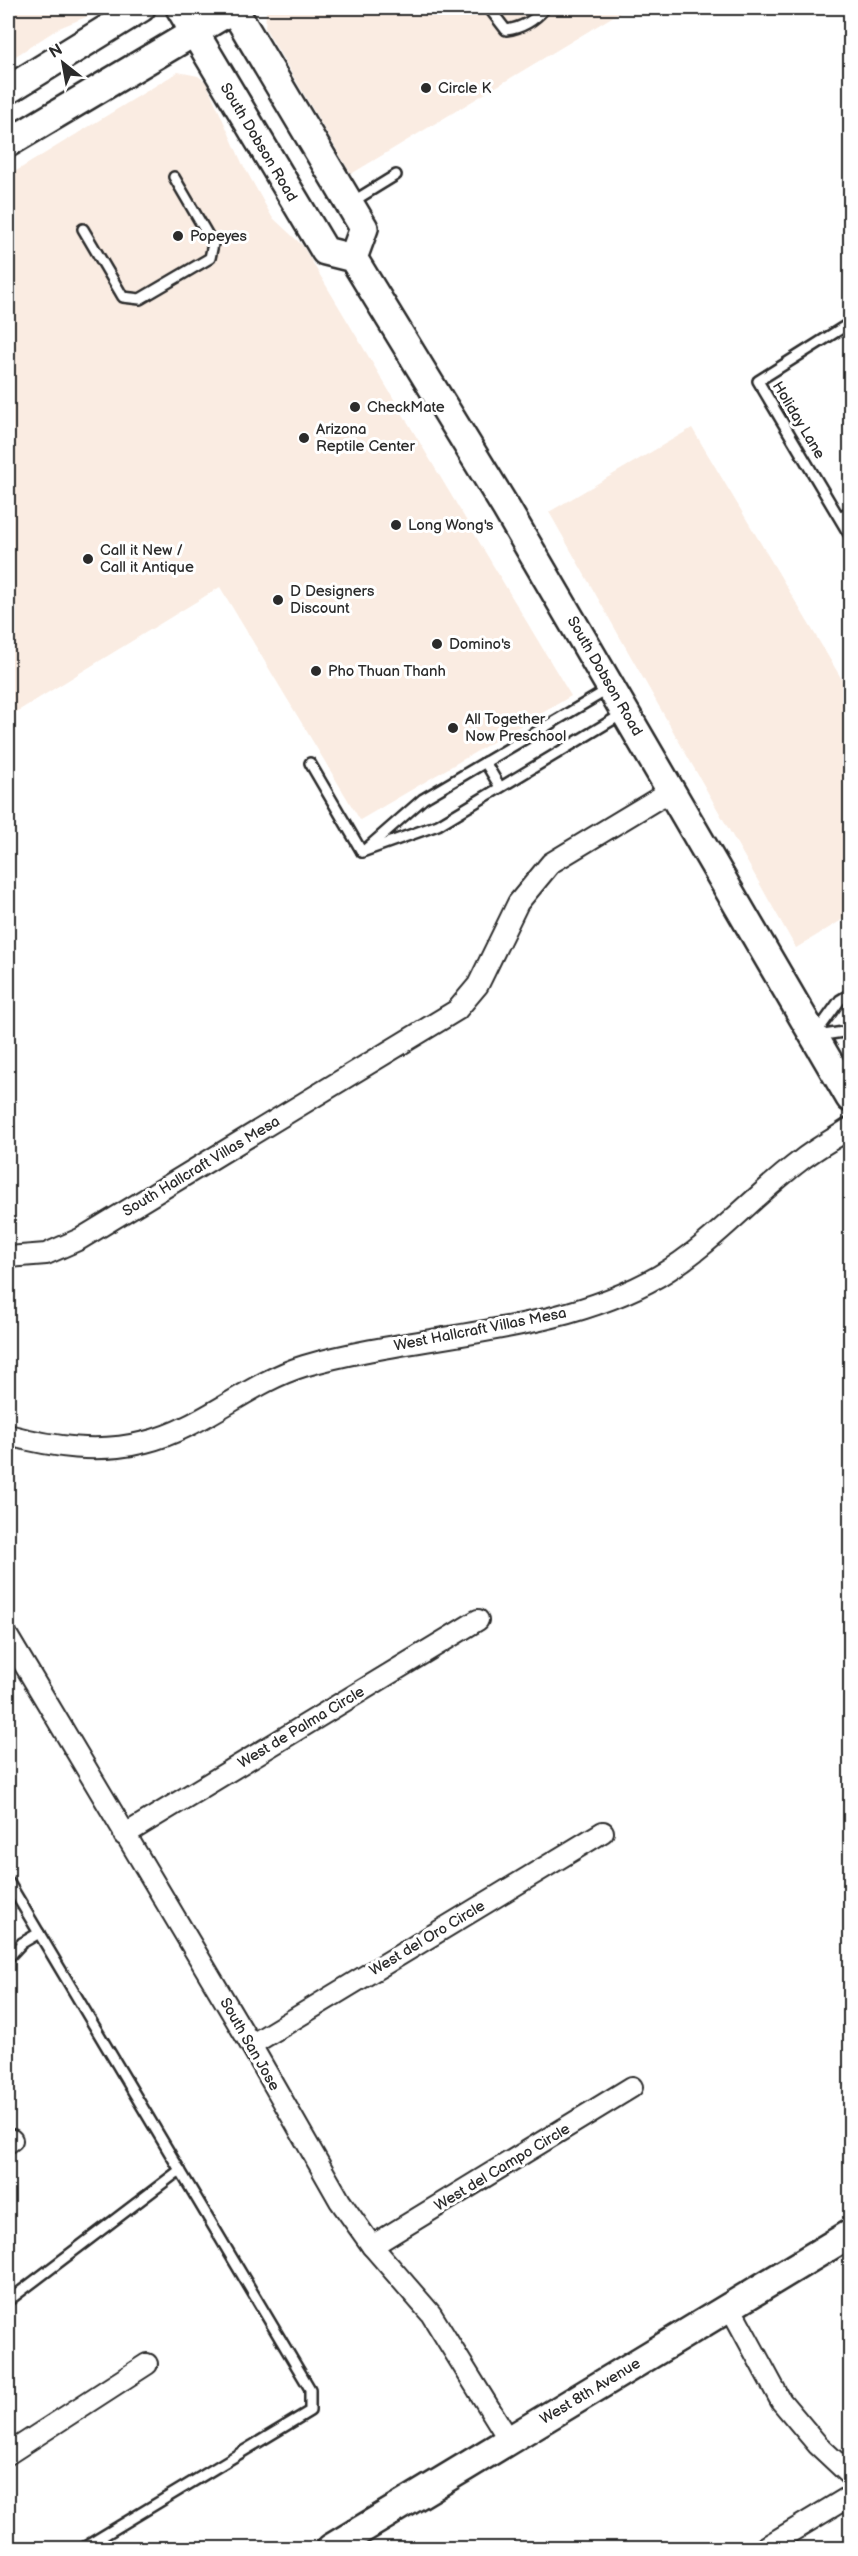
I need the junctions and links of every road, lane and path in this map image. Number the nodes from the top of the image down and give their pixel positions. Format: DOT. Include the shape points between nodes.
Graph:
graph roads {
  1 [pos="141,8"];
  2 [pos="180,8"];
  3 [pos="234,8"];
  4 [pos="489,8"];
  5 [pos="544,8"];
  6 [pos="194,32"];
  7 [pos="8,90"];
  8 [pos="8,143"];
  9 [pos="396,175"];
  10 [pos="174,177"];
  11 [pos="350,203"];
  12 [pos="83,229"];
  13 [pos="353,258"];
  14 [pos="850,323"];
  15 [pos="850,511"];
  16 [pos="840,518"];
  17 [pos="850,536"];
  18 [pos="611,688"];
  19 [pos="626,712"];
  20 [pos="485,762"];
  21 [pos="310,763"];
  22 [pos="500,787"];
  23 [pos="672,790"];
  24 [pos="362,852"];
  25 [pos="850,994"];
  26 [pos="850,1031"];
  27 [pos="814,1036"];
  28 [pos="850,1098"];
  29 [pos="850,1128"];
  30 [pos="8,1257"];
  31 [pos="8,1435"];
  32 [pos="478,1620"];
  33 [pos="8,1636"];
  34 [pos="603,1832"];
  35 [pos="124,1834"];
  36 [pos="8,1881"];
  37 [pos="39,1933"];
  38 [pos="8,1958"];
  39 [pos="251,2045"];
  40 [pos="632,2087"];
  41 [pos="180,2170"];
  42 [pos="850,2234"];
  43 [pos="372,2246"];
  44 [pos="8,2301"];
  45 [pos="730,2307"];
  46 [pos="147,2364"];
  47 [pos="509,2440"];
  48 [pos="8,2454"];
  49 [pos="850,2475"];
  50 [pos="850,2496"];
  51 [pos="83,2548"];
  52 [pos="331,2548"];
  53 [pos="764,2548"];
  1 -- 7 [label="main road"];
  2 -- 6 [label="main road, South Dobson Road"];
  3 -- 6 [label="main road"];
  3 -- 11 [label="main road"];
  4 -- 5 [label="lane" via="506,30 518,28"];
  6 -- 8 [label="main road"];
  6 -- 13 [label="main road, South Dobson Road" via="324,251"];
  9 -- 11 [label="lane"];
  10 -- 12 [label="lane" via="213,244 210,258 140,299 123,297"];
  11 -- 13 [label="main road" via="364,228"];
  13 -- 18 [label="main road, South Dobson Road" via="466,440"];
  14 -- 16 [label="lane, Holiday Lane" via="758,381"];
  15 -- 16 [label="lane"];
  16 -- 17 [label="lane, Holiday Lane"];
  18 -- 19 [label="main road, South Dobson Road"];
  18 -- 20 [label="lane"];
  19 -- 22 [label="lane"];
  19 -- 23 [label="main road, South Dobson Road"];
  20 -- 22 [label="lane"];
  20 -- 24 [label="lane" via="423,799"];
  21 -- 24 [label="lane"];
  22 -- 24 [label="lane" via="438,825"];
  23 -- 27 [label="main road, South Dobson Road"];
  23 -- 30 [label="street, South Hallcraft Villas Mesa" via="551,863 518,903 478,985 457,1010 80,1239 46,1254"];
  25 -- 27 [label="lane" via="840,1000"];
  26 -- 27 [label="lane"];
  27 -- 28 [label="main road, South Dobson Road"];
  29 -- 31 [label="street, West Hallcraft Villas Mesa" via="801,1160 718,1232 660,1275 616,1297 556,1316 302,1366 146,1442 102,1448 56,1448"];
  32 -- 35 [label="street, West de Palma Circle"];
  33 -- 35 [label="street, South San Jose"];
  34 -- 39 [label="street, West del Oro Circle"];
  35 -- 39 [label="street, South San Jose"];
  36 -- 37 [label="lane"];
  37 -- 38 [label="lane"];
  37 -- 41 [label="lane"];
  39 -- 43 [label="street, South San Jose" via="340,2201"];
  40 -- 43 [label="street, West del Campo Circle"];
  41 -- 44 [label="lane"];
  41 -- 51 [label="lane" via="310,2389 309,2410"];
  42 -- 45 [label="main road, West 8th Avenue"];
  43 -- 47 [label="street, South San Jose" via="431,2314"];
  45 -- 47 [label="main road, West 8th Avenue"];
  45 -- 49 [label="street" via="781,2401"];
  46 -- 48 [label="street"];
  47 -- 52 [label="main road, West 8th Avenue"];
  50 -- 53 [label="street"];
}
